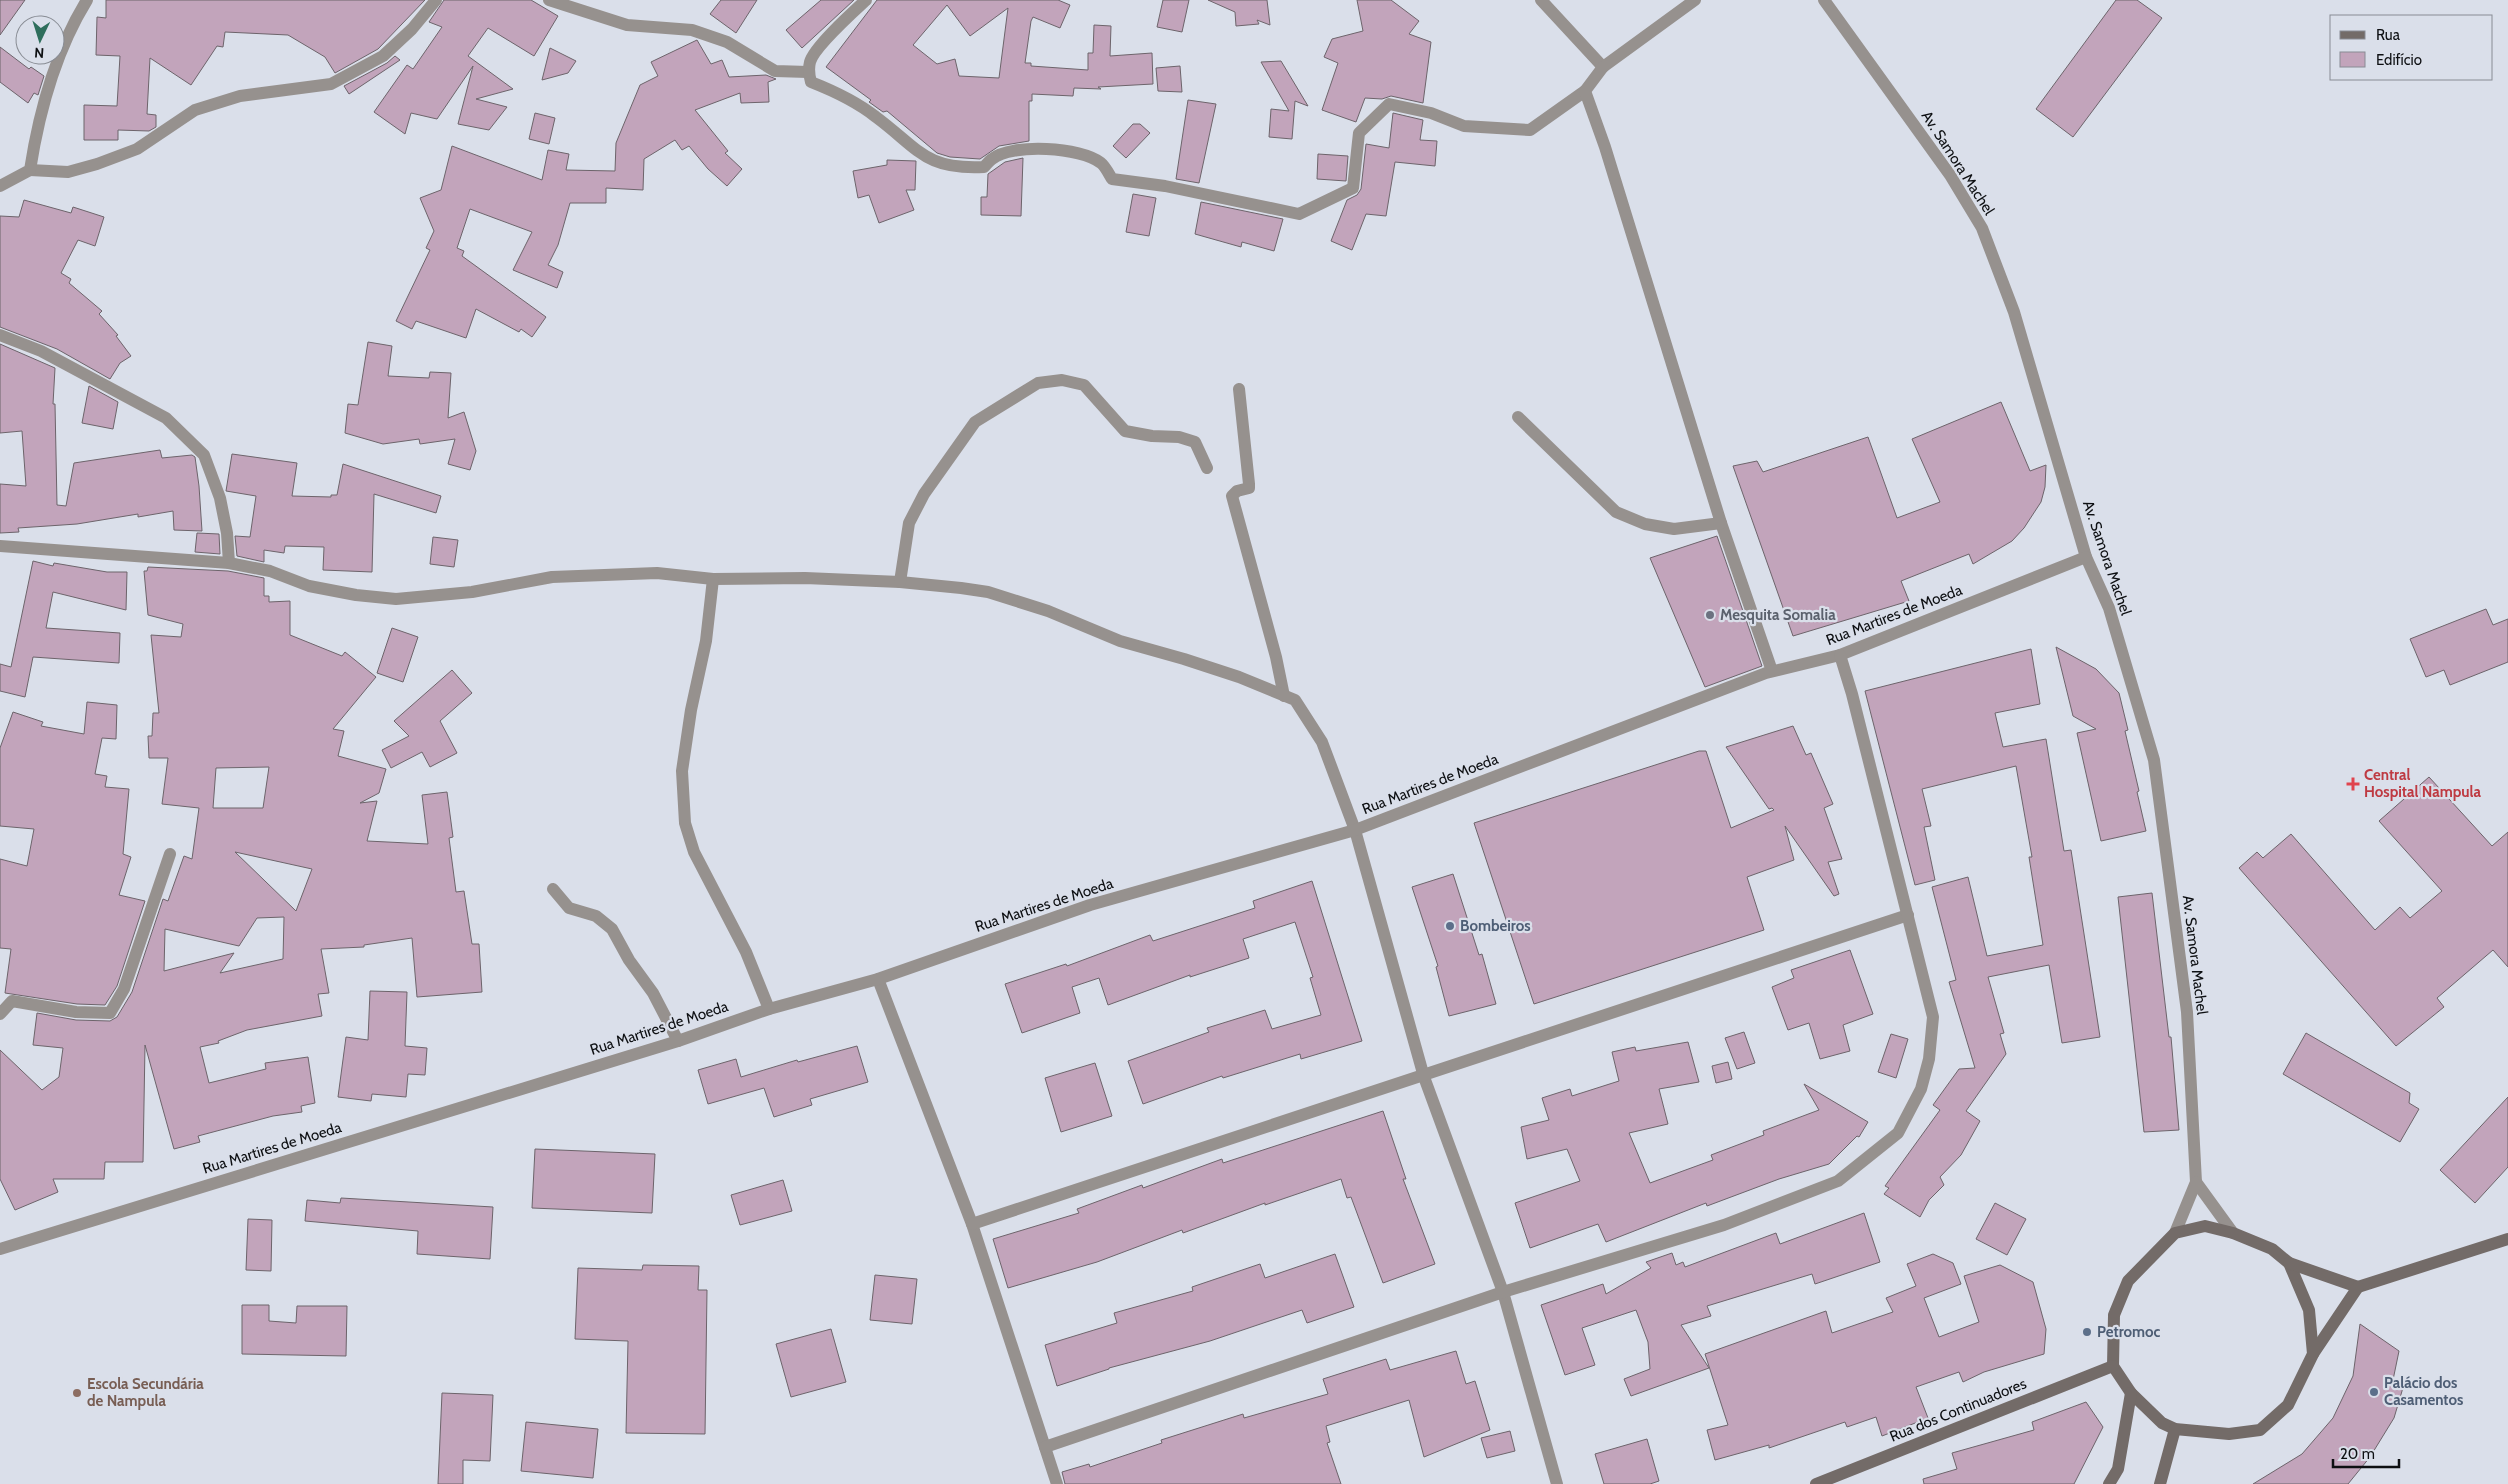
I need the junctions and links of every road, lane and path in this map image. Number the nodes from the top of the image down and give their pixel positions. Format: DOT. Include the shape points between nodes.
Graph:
graph roads {
  1 [pos="87,0"];
  2 [pos="436,0"];
  3 [pos="548,0"];
  4 [pos="866,0"];
  5 [pos="1541,0"];
  6 [pos="1695,0"];
  7 [pos="1824,0"];
  8 [pos="1603,67"];
  9 [pos="808,72"];
  10 [pos="1585,91"];
  11 [pos="30,170"];
  12 [pos="0,186"];
  13 [pos="0,335"];
  14 [pos="1239,389"];
  15 [pos="1518,417"];
  16 [pos="1207,468"];
  17 [pos="1721,523"];
  18 [pos="0,546"];
  19 [pos="2086,557"];
  20 [pos="229,563"];
  21 [pos="713,579"];
  22 [pos="900,582"];
  23 [pos="1840,655"];
  24 [pos="1772,671"];
  25 [pos="1284,696"];
  26 [pos="1355,830"];
  27 [pos="170,854"];
  28 [pos="554,889"];
  29 [pos="1908,915"];
  30 [pos="878,979"];
  31 [pos="769,1009"];
  32 [pos="0,1014"];
  33 [pos="678,1040"];
  34 [pos="1424,1076"];
  35 [pos="2196,1182"];
  36 [pos="972,1224"];
  37 [pos="2175,1233"];
  38 [pos="2233,1233"];
  39 [pos="2508,1239"];
  40 [pos="0,1249"];
  41 [pos="2289,1263"];
  42 [pos="2358,1287"];
  43 [pos="1503,1292"];
  44 [pos="2313,1354"];
  45 [pos="2113,1366"];
  46 [pos="2131,1393"];
  47 [pos="2175,1429"];
  48 [pos="1045,1447"];
  49 [pos="1057,1484"];
  50 [pos="1557,1484"];
  51 [pos="1816,1484"];
  52 [pos="2110,1484"];
  53 [pos="2160,1484"];
  1 -- 11 [label="street" via="67,36 35,135"];
  2 -- 11 [label="street" via="412,29 383,56 331,84 240,96 195,110 137,150 68,172"];
  3 -- 9 [label="street" via="628,25 692,30 727,42 775,71"];
  4 -- 9 [label="street" via="842,22 810,60"];
  5 -- 8 [label="street"];
  6 -- 8 [label="street"];
  7 -- 19 [label="street, Av. Samora Machel" via="1950,175 1982,228 2014,312"];
  8 -- 10 [label="street"];
  9 -- 10 [label="street" via="811,82 863,107 907,144 933,161 950,167 984,168 992,158 1007,152 1064,150 1102,163 1112,179 1165,186 1299,214 1353,188 1359,133 1389,104 1431,113 1464,126 1530,130"];
  10 -- 17 [label="street"];
  11 -- 12 [label="street"];
  13 -- 20 [label="street" via="41,350 166,418 204,455 220,498"];
  14 -- 25 [label="street" via="1250,484 1232,496"];
  15 -- 17 [label="street" via="1616,512 1645,524 1674,529"];
  16 -- 22 [label="street" via="1195,442 1125,431 1084,385 1062,380 1038,384 975,422 929,487 909,523"];
  17 -- 24 [label="street"];
  18 -- 20 [label="street"];
  19 -- 23 [label="street, Rua Martires de Moeda"];
  19 -- 35 [label="street, Av. Samora Machel" via="2109,608 2154,760 2187,1012"];
  20 -- 21 [label="street" via="270,571 309,586 396,599 472,592 552,577 657,573"];
  21 -- 22 [label="street"];
  21 -- 31 [label="street" via="706,641 682,770 685,823 694,852 746,952"];
  22 -- 25 [label="street" via="988,592 1048,611 1120,641 1239,677"];
  23 -- 24 [label="street, Rua Martires de Moeda"];
  23 -- 29 [label="street"];
  24 -- 26 [label="street, Rua Martires de Moeda"];
  25 -- 26 [label="street" via="1295,700 1322,742"];
  26 -- 30 [label="street, Rua Martires de Moeda" via="1090,905"];
  26 -- 34 [label="street"];
  27 -- 32 [label="street" via="124,989 110,1013 76,1012 12,1001"];
  28 -- 33 [label="street" via="569,908 596,916 612,928"];
  29 -- 34 [label="street"];
  29 -- 43 [label="street" via="1932,1017 1929,1059 1921,1089 1898,1133 1838,1181 1800,1197 1724,1226"];
  30 -- 31 [label="street, Rua Martires de Moeda"];
  30 -- 36 [label="street"];
  31 -- 33 [label="street, Rua Martires de Moeda"];
  33 -- 40 [label="street, Rua Martires de Moeda"];
  34 -- 36 [label="street"];
  34 -- 43 [label="street"];
  35 -- 37 [label="street"];
  35 -- 38 [label="street"];
  36 -- 48 [label="street"];
  37 -- 38 [label="street" via="2205,1226"];
  37 -- 45 [label="street" via="2128,1281 2114,1314"];
  38 -- 41 [label="street" via="2272,1249"];
  39 -- 42 [label="street"];
  41 -- 42 [label="street"];
  41 -- 44 [label="street" via="2309,1310"];
  42 -- 44 [label="street"];
  43 -- 48 [label="street"];
  43 -- 50 [label="street"];
  44 -- 47 [label="street" via="2288,1405 2260,1430 2229,1434"];
  45 -- 46 [label="street"];
  45 -- 51 [label="street, Rua dos Continuadores"];
  46 -- 47 [label="street" via="2162,1424"];
  46 -- 52 [label="street" via="2118,1468"];
  47 -- 53 [label="street"];
  48 -- 49 [label="street"];
}
